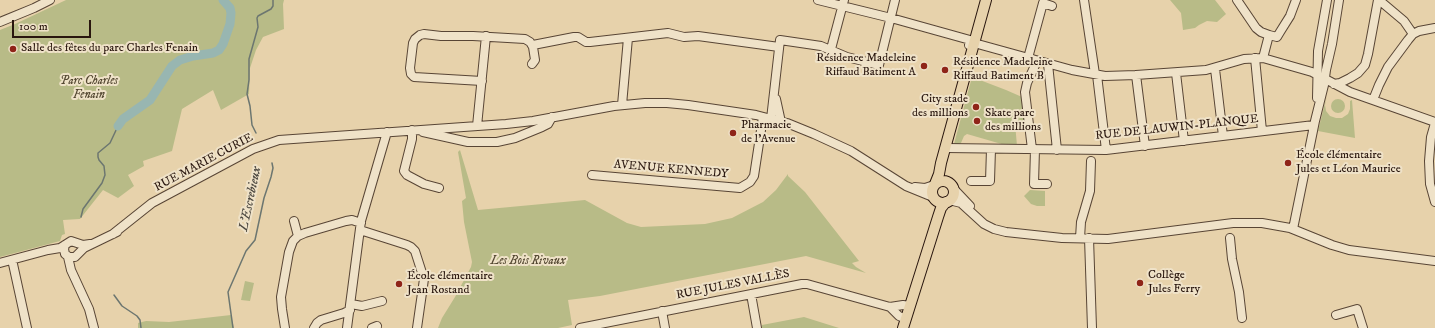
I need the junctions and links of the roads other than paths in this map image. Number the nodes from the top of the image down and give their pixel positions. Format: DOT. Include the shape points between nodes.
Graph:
graph roads {
  1 [pos="50,0"];
  2 [pos="818,0"];
  3 [pos="895,0"];
  4 [pos="986,0"];
  5 [pos="1084,0"];
  6 [pos="1237,0"];
  7 [pos="1296,0"];
  8 [pos="1327,0"];
  9 [pos="1339,0"];
  10 [pos="1379,0"];
  11 [pos="843,3"];
  12 [pos="1052,6"];
  13 [pos="891,18"];
  14 [pos="0,22"];
  15 [pos="1435,28"];
  16 [pos="1413,34"];
  17 [pos="1269,35"];
  18 [pos="486,36"];
  19 [pos="628,38"];
  20 [pos="780,44"];
  21 [pos="533,45"];
  22 [pos="974,45"];
  23 [pos="831,49"];
  24 [pos="1028,58"];
  25 [pos="1259,58"];
  26 [pos="1037,61"];
  27 [pos="532,64"];
  28 [pos="1048,64"];
  29 [pos="1215,68"];
  30 [pos="1317,71"];
  31 [pos="1176,73"];
  32 [pos="1325,74"];
  33 [pos="1096,75"];
  34 [pos="1136,75"];
  35 [pos="482,81"];
  36 [pos="1334,84"];
  37 [pos="775,90"];
  38 [pos="1373,100"];
  39 [pos="622,105"];
  40 [pos="552,118"];
  41 [pos="767,118"];
  42 [pos="781,122"];
  43 [pos="1314,123"];
  44 [pos="1435,123"];
  45 [pos="477,126"];
  46 [pos="415,130"];
  47 [pos="1262,131"];
  48 [pos="387,132"];
  49 [pos="1223,136"];
  50 [pos="1184,141"];
  51 [pos="1145,146"];
  52 [pos="946,148"];
  53 [pos="991,149"];
  54 [pos="1033,149"];
  55 [pos="1057,150"];
  56 [pos="1106,150"];
  57 [pos="1090,161"];
  58 [pos="1432,167"];
  59 [pos="592,175"];
  60 [pos="896,178"];
  61 [pos="971,181"];
  62 [pos="934,184"];
  63 [pos="1047,184"];
  64 [pos="951,185"];
  65 [pos="439,188"];
  66 [pos="934,198"];
  67 [pos="947,201"];
  68 [pos="1435,202"];
  69 [pos="294,221"];
  70 [pos="361,226"];
  71 [pos="1293,230"];
  72 [pos="1230,231"];
  73 [pos="298,236"];
  74 [pos="1080,238"];
  75 [pos="1090,238"];
  76 [pos="78,243"];
  77 [pos="94,243"];
  78 [pos="65,245"];
  79 [pos="929,245"];
  80 [pos="73,255"];
  81 [pos="1435,261"];
  82 [pos="0,263"];
  83 [pos="13,264"];
  84 [pos="0,268"];
  85 [pos="751,294"];
  86 [pos="382,301"];
  87 [pos="910,306"];
  88 [pos="350,307"];
  89 [pos="890,307"];
  90 [pos="662,311"];
  91 [pos="337,315"];
  92 [pos="1336,315"];
  93 [pos="1242,318"];
  94 [pos="905,324"];
  95 [pos="347,327"];
  96 [pos="27,328"];
  97 [pos="94,328"];
  98 [pos="285,328"];
  99 [pos="314,328"];
  100 [pos="417,328"];
  101 [pos="580,328"];
  102 [pos="665,328"];
  103 [pos="757,328"];
  104 [pos="1092,328"];
  105 [pos="1363,328"];
  1 -- 14 [label="street"];
  2 -- 11 [label="street"];
  3 -- 13 [label="street"];
  4 -- 22 [label="main road"];
  5 -- 33 [label="street"];
  6 -- 17 [label="street" via="1256,28"];
  7 -- 17 [label="street" via="1290,16 1277,36"];
  8 -- 30 [label="street" via="1319,42"];
  9 -- 32 [label="street"];
  10 -- 16 [label="street" via="1404,20"];
  10 -- 36 [label="street" via="1365,65 1350,78"];
  11 -- 13 [label="street"];
  11 -- 23 [label="street"];
  12 -- 24 [label="street" via="1043,3"];
  13 -- 22 [label="street" via="970,40 970,45"];
  13 -- 23 [label="street" via="879,65 847,57"];
  15 -- 16 [label="street"];
  16 -- 38 [label="street" via="1391,63"];
  17 -- 25 [label="street"];
  18 -- 21 [label="street" via="525,40"];
  18 -- 35 [label="street"];
  18 -- 35 [label="street" via="420,35 413,43 410,68 411,74 416,78"];
  19 -- 20 [label="street" via="668,33 684,38 695,36"];
  19 -- 21 [label="street" via="588,42 574,37"];
  19 -- 39 [label="street"];
  20 -- 23 [label="street" via="814,45"];
  20 -- 37 [label="street"];
  21 -- 27 [label="street" via="535,58"];
  22 -- 24 [label="street"];
  22 -- 52 [label="main road"];
  24 -- 26 [label="street"];
  25 -- 29 [label="street" via="1242,59"];
  25 -- 30 [label="street"];
  25 -- 47 [label="street"];
  26 -- 28 [label="street"];
  26 -- 54 [label="street" via="1025,92"];
  28 -- 33 [label="street"];
  28 -- 55 [label="street"];
  29 -- 31 [label="street"];
  29 -- 49 [label="street"];
  30 -- 32 [label="street"];
  30 -- 43 [label="street" via="1318,92"];
  31 -- 34 [label="street"];
  31 -- 50 [label="street"];
  32 -- 36 [label="street"];
  32 -- 43 [label="street"];
  33 -- 34 [label="street"];
  33 -- 56 [label="street"];
  34 -- 51 [label="street"];
  35 -- 45 [label="street"];
  36 -- 38 [label="street"];
  37 -- 41 [label="street, AVENUE KENNEDY"];
  37 -- 42 [label="street"];
  38 -- 44 [label="street"];
  39 -- 40 [label="street, RUE MARIE CURIE"];
  39 -- 41 [label="street, RUE MARIE CURIE" via="677,103"];
  40 -- 45 [label="street, RUE MARIE CURIE"];
  40 -- 46 [label="street" via="542,127 515,138 496,142 468,142"];
  41 -- 42 [label="street, RUE MARIE CURIE"];
  41 -- 59 [label="street, AVENUE KENNEDY" via="754,176 740,188"];
  42 -- 60 [label="street, RUE MARIE CURIE" via="808,131 851,151"];
  43 -- 47 [label="street, RUE DE LAUWIN-PLANQUE"];
  43 -- 71 [label="street"];
  44 -- 58 [label="street" via="1430,143"];
  45 -- 46 [label="street, RUE MARIE CURIE"];
  46 -- 48 [label="street, RUE MARIE CURIE"];
  46 -- 65 [label="street" via="404,171 424,184"];
  47 -- 49 [label="street, RUE DE LAUWIN-PLANQUE"];
  48 -- 70 [label="street"];
  48 -- 77 [label="street, RUE MARIE CURIE" via="284,138 256,148 150,205 113,234"];
  49 -- 50 [label="street, RUE DE LAUWIN-PLANQUE"];
  50 -- 51 [label="street, RUE DE LAUWIN-PLANQUE"];
  51 -- 56 [label="street, RUE DE LAUWIN-PLANQUE"];
  52 -- 53 [label="street, RUE DE LAUWIN-PLANQUE"];
  52 -- 62 [label="main road"];
  52 -- 64 [label="main road" via="945,164"];
  53 -- 54 [label="street, RUE DE LAUWIN-PLANQUE"];
  53 -- 61 [label="street" via="990,181"];
  54 -- 55 [label="street, RUE DE LAUWIN-PLANQUE"];
  54 -- 63 [label="street" via="1034,184"];
  55 -- 56 [label="street, RUE DE LAUWIN-PLANQUE"];
  57 -- 74 [label="street" via="1090,191 1081,222"];
  58 -- 68 [label="street" via="1431,189"];
  60 -- 62 [label="street" via="919,188"];
  60 -- 66 [label="street" via="910,188"];
  62 -- 64 [label="main road" via="942,181"];
  62 -- 66 [label="main road"];
  64 -- 67 [label="main road" via="953,194"];
  64 -- 74 [label="street" via="979,216 994,226"];
  66 -- 67 [label="main road" via="940,202"];
  66 -- 79 [label="main road" via="934,218"];
  67 -- 74 [label="street" via="962,204 981,222 998,231"];
  67 -- 79 [label="main road" via="941,208"];
  69 -- 73 [label="street"];
  70 -- 73 [label="street" via="350,220"];
  70 -- 88 [label="street"];
  70 -- 100 [label="street" via="406,244 415,251 424,279"];
  71 -- 72 [label="street" via="1262,223"];
  71 -- 81 [label="street" via="1349,250"];
  72 -- 75 [label="street"];
  72 -- 93 [label="street"];
  73 -- 98 [label="street" via="290,248 281,297"];
  74 -- 75 [label="street"];
  75 -- 104 [label="street"];
  76 -- 77 [label="street, RUE MARIE CURIE"];
  76 -- 78 [label="street" via="71,241"];
  76 -- 80 [label="street" via="80,247"];
  77 -- 80 [label="street, RUE MARIE CURIE"];
  78 -- 80 [label="street" via="64,251"];
  78 -- 82 [label="street"];
  79 -- 87 [label="main road"];
  80 -- 83 [label="street" via="56,253"];
  80 -- 97 [label="street" via="73,273 89,309"];
  83 -- 84 [label="street"];
  83 -- 96 [label="street"];
  85 -- 89 [label="street, RUE JULES VALLÈS" via="804,284"];
  85 -- 90 [label="street, RUE JULES VALLÈS"];
  85 -- 103 [label="street"];
  86 -- 88 [label="street"];
  87 -- 89 [label="street, RUE JULES VALLÈS"];
  87 -- 94 [label="main road"];
  88 -- 91 [label="street"];
  88 -- 95 [label="street"];
  89 -- 94 [label="street, RUE JULES VALLÈS"];
  90 -- 101 [label="street, RUE JULES VALLÈS"];
  90 -- 102 [label="street"];
  91 -- 95 [label="street" via="343,319"];
  91 -- 99 [label="street" via="318,321"];
  92 -- 105 [label="street" via="1357,309"];
}
